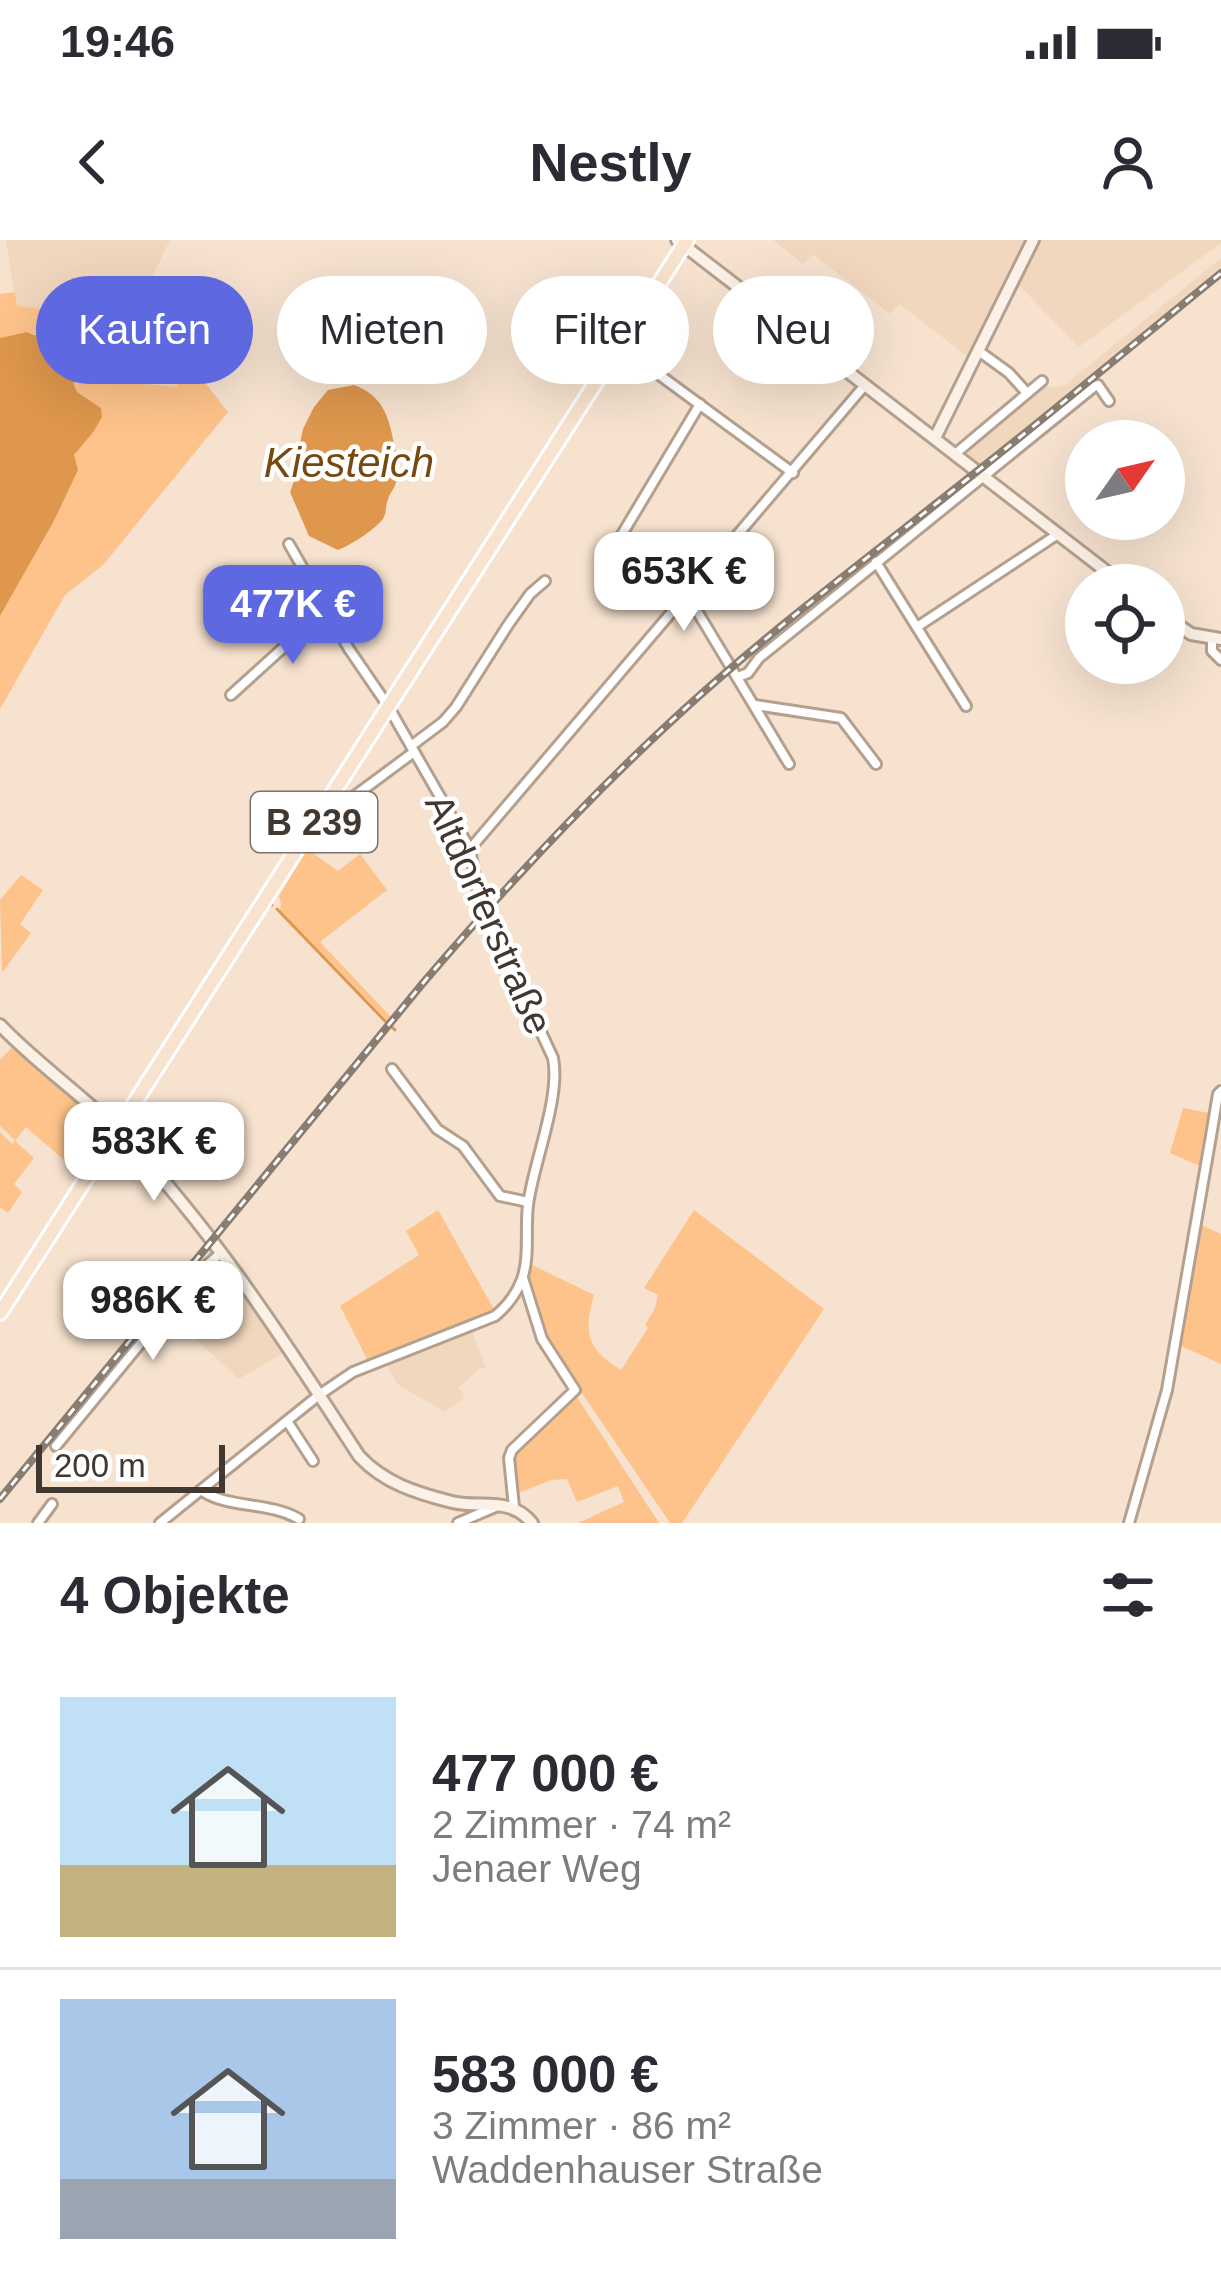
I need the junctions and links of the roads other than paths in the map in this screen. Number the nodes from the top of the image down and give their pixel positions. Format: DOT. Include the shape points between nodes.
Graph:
graph roads {
  1 [pos="1033,240"];
  2 [pos="682,242"];
  3 [pos="661,276"];
  4 [pos="980,352"];
  5 [pos="1042,381"];
  6 [pos="594,384"];
  7 [pos="673,384"];
  8 [pos="866,385"];
  9 [pos="1027,393"];
  10 [pos="1109,401"];
  11 [pos="700,404"];
  12 [pos="935,438"];
  13 [pos="956,454"];
  14 [pos="793,473"];
  15 [pos="984,476"];
  16 [pos="1058,534"];
  17 [pos="289,544"];
  18 [pos="610,548"];
  19 [pos="876,562"];
  20 [pos="1097,564"];
  21 [pos="545,580"];
  22 [pos="688,596"];
  23 [pos="327,608"];
  24 [pos="917,627"];
  25 [pos="1185,630"];
  26 [pos="1216,639"];
  27 [pos="1221,660"];
  28 [pos="738,677"];
  29 [pos="231,694"];
  30 [pos="754,704"];
  31 [pos="388,706"];
  32 [pos="967,706"];
  33 [pos="412,749"];
  34 [pos="789,764"];
  35 [pos="876,764"];
  36 [pos="329,811"];
  37 [pos="470,849"];
  38 [pos="0,1024"];
  39 [pos="392,1069"];
  40 [pos="1221,1091"];
  41 [pos="117,1130"];
  42 [pos="528,1202"];
  43 [pos="221,1252"];
  44 [pos="523,1277"];
  45 [pos="0,1313"];
  46 [pos="319,1395"];
  47 [pos="287,1421"];
  48 [pos="56,1447"];
  49 [pos="313,1461"];
  50 [pos="201,1490"];
  51 [pos="52,1504"];
  52 [pos="498,1505"];
  53 [pos="514,1507"];
  54 [pos="299,1519"];
  55 [pos="38,1523"];
  56 [pos="160,1523"];
  57 [pos="458,1523"];
  58 [pos="532,1523"];
  59 [pos="1129,1523"];
  1 -- 4 [label="main road"];
  2 -- 3 [label="main road, B 239"];
  2 -- 8 [label="main road"];
  4 -- 9 [label="street"];
  4 -- 12 [label="main road"];
  5 -- 9 [label="street"];
  6 -- 31 [label="main road, B 239"];
  7 -- 11 [label="street"];
  8 -- 12 [label="main road"];
  8 -- 14 [label="street"];
  9 -- 13 [label="street"];
  10 -- 15 [label="street" via="1095,386"];
  11 -- 14 [label="street"];
  11 -- 18 [label="street"];
  12 -- 13 [label="main road"];
  13 -- 15 [label="main road"];
  14 -- 22 [label="street"];
  15 -- 16 [label="main road"];
  15 -- 19 [label="street"];
  16 -- 20 [label="main road"];
  16 -- 24 [label="street"];
  17 -- 23 [label="street, Altdorferstraße"];
  19 -- 24 [label="street"];
  19 -- 28 [label="street"];
  21 -- 33 [label="street" via="456,707"];
  22 -- 28 [label="street"];
  22 -- 37 [label="street"];
  23 -- 29 [label="street"];
  23 -- 31 [label="street, Altdorferstraße"];
  24 -- 32 [label="street"];
  25 -- 26 [label="main road"];
  26 -- 27 [label="street" via="1212,651"];
  28 -- 30 [label="street"];
  30 -- 34 [label="street"];
  30 -- 35 [label="street" via="841,718"];
  31 -- 33 [label="street, Altdorferstraße"];
  31 -- 41 [label="main road, B 239"];
  33 -- 36 [label="street"];
  33 -- 37 [label="street, Altdorferstraße"];
  37 -- 42 [label="street, Altdorferstraße" via="485,911 555,1067"];
  38 -- 41 [label="main road"];
  39 -- 42 [label="street" via="500,1196"];
  40 -- 59 [label="street" via="1167,1390"];
  41 -- 43 [label="main road"];
  41 -- 45 [label="main road, B 239"];
  42 -- 44 [label="street, Altdorferstraße"];
  43 -- 46 [label="main road"];
  43 -- 48 [label="street"];
  44 -- 46 [label="street" via="495,1316 353,1372"];
  44 -- 53 [label="street" via="542,1339 575,1390 512,1450"];
  46 -- 47 [label="street"];
  46 -- 52 [label="main road" via="382,1477 457,1503"];
  47 -- 49 [label="street"];
  47 -- 50 [label="street"];
  50 -- 54 [label="street"];
  50 -- 56 [label="street"];
  51 -- 55 [label="street"];
  52 -- 53 [label="main road"];
  52 -- 57 [label="street"];
  53 -- 58 [label="main road"];
}
